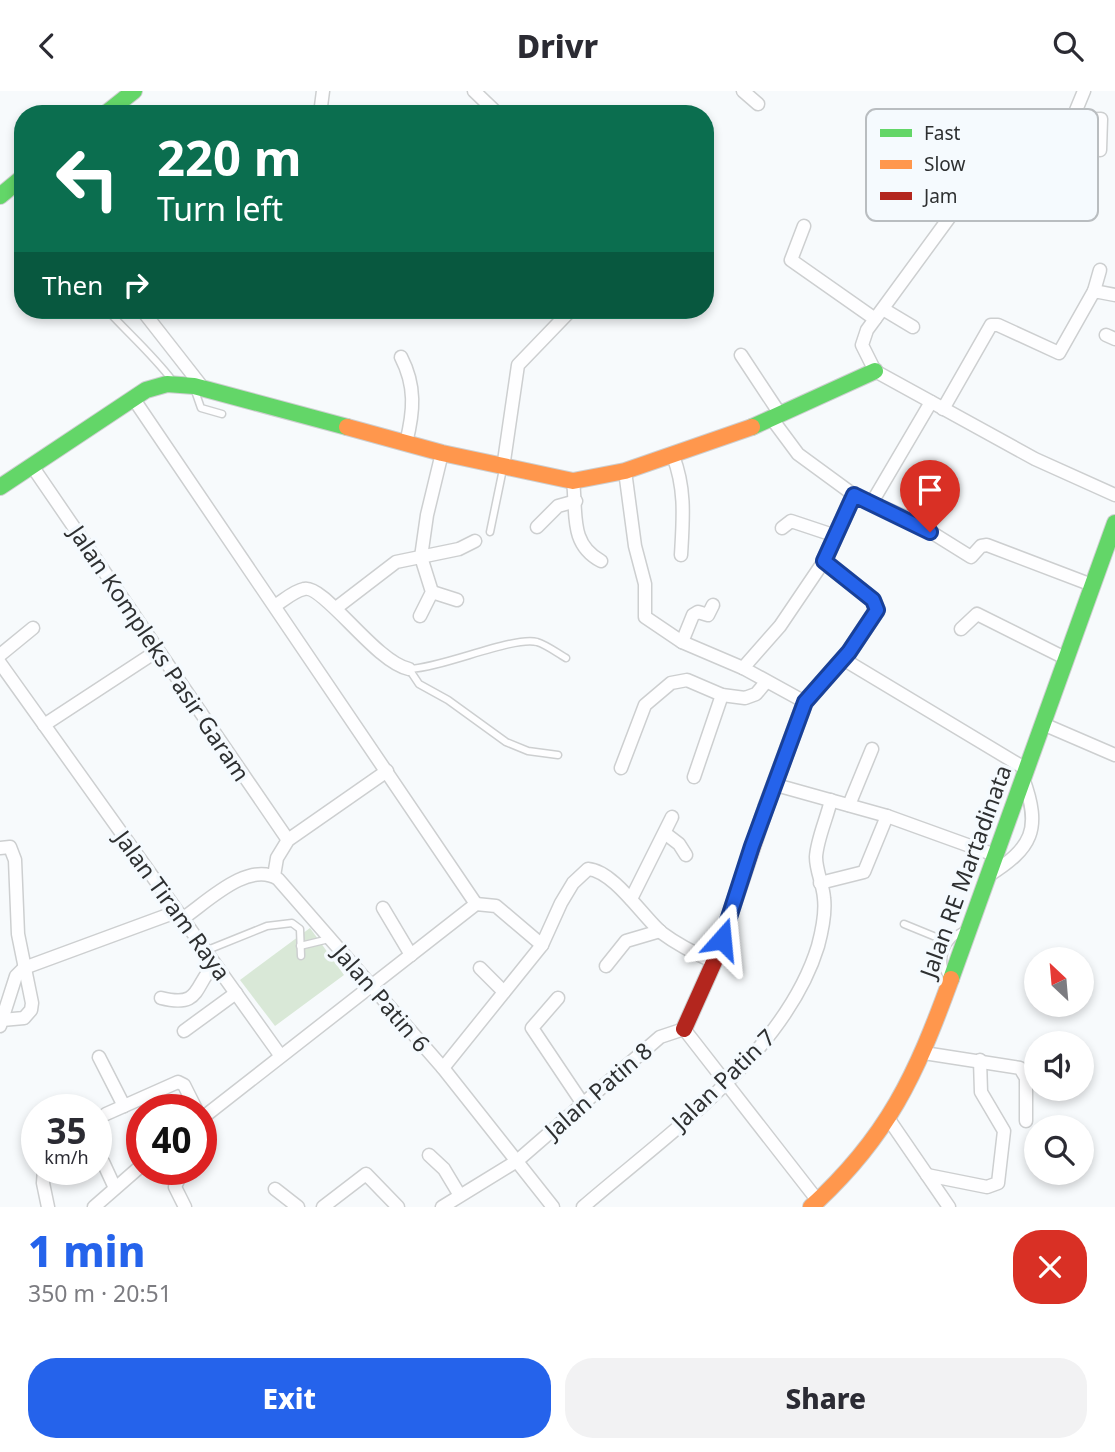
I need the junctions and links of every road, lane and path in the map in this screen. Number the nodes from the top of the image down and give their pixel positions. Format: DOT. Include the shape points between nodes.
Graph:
graph roads {
  1 [pos="134,91"];
  2 [pos="474,91"];
  3 [pos="743,91"];
  4 [pos="1084,91"];
  5 [pos="758,104"];
  6 [pos="116,105"];
  7 [pos="489,105"];
  8 [pos="1077,109"];
  9 [pos="1098,121"];
  10 [pos="1100,151"];
  11 [pos="14,184"];
  12 [pos="0,196"];
  13 [pos="948,221"];
  14 [pos="804,226"];
  15 [pos="1100,269"];
  16 [pos="1094,291"];
  17 [pos="1115,295"];
  18 [pos="879,314"];
  19 [pos="115,319"];
  20 [pos="149,319"];
  21 [pos="562,319"];
  22 [pos="913,327"];
  23 [pos="741,355"];
  24 [pos="401,357"];
  25 [pos="875,371"];
  26 [pos="176,384"];
  27 [pos="198,387"];
  28 [pos="133,398"];
  29 [pos="931,402"];
  30 [pos="943,409"];
  31 [pos="222,414"];
  32 [pos="776,416"];
  33 [pos="406,443"];
  34 [pos="442,453"];
  35 [pos="673,456"];
  36 [pos="32,466"];
  37 [pos="503,468"];
  38 [pos="625,471"];
  39 [pos="573,481"];
  40 [pos="0,487"];
  41 [pos="854,495"];
  42 [pos="1115,495"];
  43 [pos="576,501"];
  44 [pos="872,503"];
  45 [pos="1115,523"];
  46 [pos="537,527"];
  47 [pos="782,528"];
  48 [pos="490,532"];
  49 [pos="836,536"];
  50 [pos="475,541"];
  51 [pos="681,555"];
  52 [pos="421,557"];
  53 [pos="601,561"];
  54 [pos="824,561"];
  55 [pos="1092,585"];
  56 [pos="432,592"];
  57 [pos="457,600"];
  58 [pos="276,605"];
  59 [pos="713,605"];
  60 [pos="336,608"];
  61 [pos="420,616"];
  62 [pos="33,628"];
  63 [pos="961,629"];
  64 [pos="682,642"];
  65 [pos="158,651"];
  66 [pos="0,655"];
  67 [pos="566,658"];
  68 [pos="843,659"];
  69 [pos="1065,659"];
  70 [pos="0,663"];
  71 [pos="743,668"];
  72 [pos="409,669"];
  73 [pos="4,679"];
  74 [pos="766,682"];
  75 [pos="722,695"];
  76 [pos="805,702"];
  77 [pos="1043,724"];
  78 [pos="44,725"];
  79 [pos="872,748"];
  80 [pos="558,755"];
  81 [pos="1115,755"];
  82 [pos="621,768"];
  83 [pos="387,771"];
  84 [pos="1025,774"];
  85 [pos="694,777"];
  86 [pos="776,785"];
  87 [pos="831,800"];
  88 [pos="849,805"];
  89 [pos="887,816"];
  90 [pos="672,817"];
  91 [pos="666,834"];
  92 [pos="288,840"];
  93 [pos="0,848"];
  94 [pos="686,855"];
  95 [pos="995,855"];
  96 [pos="277,858"];
  97 [pos="255,873"];
  98 [pos="274,876"];
  99 [pos="988,876"];
  100 [pos="820,883"];
  101 [pos="631,898"];
  102 [pos="476,904"];
  103 [pos="383,908"];
  104 [pos="179,916"];
  105 [pos="904,924"];
  106 [pos="969,927"];
  107 [pos="660,931"];
  108 [pos="330,938"];
  109 [pos="948,942"];
  110 [pos="542,945"];
  111 [pos="300,946"];
  112 [pos="205,951"];
  113 [pos="411,955"];
  114 [pos="300,956"];
  115 [pos="714,963"];
  116 [pos="215,964"];
  117 [pos="606,966"];
  118 [pos="24,968"];
  119 [pos="481,968"];
  120 [pos="949,983"];
  121 [pos="370,986"];
  122 [pos="503,992"];
  123 [pos="236,993"];
  124 [pos="161,998"];
  125 [pos="558,998"];
  126 [pos="1,1023"];
  127 [pos="684,1029"];
  128 [pos="184,1031"];
  129 [pos="924,1053"];
  130 [pos="281,1055"];
  131 [pos="99,1057"];
  132 [pos="980,1060"];
  133 [pos="443,1068"];
  134 [pos="728,1081"];
  135 [pos="151,1094"];
  136 [pos="188,1094"];
  137 [pos="583,1104"];
  138 [pos="124,1106"];
  139 [pos="217,1106"];
  140 [pos="112,1111"];
  141 [pos="1026,1115"];
  142 [pos="890,1121"];
  143 [pos="429,1155"];
  144 [pos="517,1161"];
  145 [pos="927,1175"];
  146 [pos="126,1179"];
  147 [pos="112,1182"];
  148 [pos="43,1185"];
  149 [pos="175,1185"];
  150 [pos="115,1188"];
  151 [pos="275,1189"];
  152 [pos="459,1194"];
  153 [pos="814,1204"];
  154 [pos="48,1207"];
  155 [pos="94,1207"];
  156 [pos="185,1207"];
  157 [pos="298,1207"];
  158 [pos="323,1207"];
  159 [pos="398,1207"];
  160 [pos="442,1207"];
  161 [pos="553,1207"];
  162 [pos="583,1207"];
  163 [pos="949,1207"];
  1 -- 6 [label="main road"];
  2 -- 7 [label="street"];
  3 -- 5 [label="street"];
  4 -- 8 [label="street"];
  9 -- 10 [label="street" via="1102,121"];
  11 -- 12 [label="main road"];
  13 -- 18 [label="street"];
  14 -- 18 [label="street" via="791,260"];
  15 -- 16 [label="street"];
  16 -- 17 [label="street"];
  16 -- 30 [label="street" via="1059,353 992,325"];
  18 -- 22 [label="street"];
  18 -- 25 [label="street" via="862,345"];
  19 -- 26 [label="lane"];
  20 -- 27 [label="street"];
  21 -- 37 [label="street" via="518,365"];
  23 -- 32 [label="street"];
  24 -- 33 [label="street" via="413,392"];
  25 -- 29 [label="street"];
  25 -- 32 [label="main road"];
  26 -- 27 [label="main road"];
  26 -- 28 [label="main road" via="158,386"];
  27 -- 31 [label="lane" via="201,408"];
  27 -- 33 [label="main road"];
  28 -- 36 [label="main road"];
  28 -- 58 [label="street"];
  29 -- 30 [label="street"];
  29 -- 44 [label="street"];
  30 -- 42 [label="street" via="1035,459"];
  32 -- 35 [label="main road"];
  32 -- 41 [label="street" via="798,454"];
  33 -- 34 [label="main road"];
  34 -- 37 [label="main road"];
  34 -- 52 [label="street"];
  35 -- 38 [label="main road"];
  35 -- 51 [label="street" via="684,507"];
  36 -- 40 [label="main road"];
  36 -- 65 [label="street, Jalan Kompleks Pasir Garam"];
  37 -- 39 [label="main road"];
  37 -- 48 [label="lane"];
  38 -- 39 [label="main road"];
  38 -- 64 [label="street" via="645,584 643,613 649,622"];
  39 -- 43 [label="street"];
  41 -- 44 [label="street"];
  41 -- 49 [label="main road"];
  43 -- 46 [label="street" via="558,506"];
  43 -- 53 [label="street" via="580,544"];
  44 -- 55 [label="street" via="910,519 971,557 987,545"];
  45 -- 55 [label="main road, Jalan RE Martadinata"];
  47 -- 49 [label="street" via="790,521"];
  49 -- 54 [label="main road"];
  50 -- 52 [label="street"];
  52 -- 56 [label="street"];
  52 -- 60 [label="street" via="396,562"];
  54 -- 68 [label="main road" via="877,606"];
  54 -- 71 [label="street" via="780,626"];
  55 -- 69 [label="main road, Jalan RE Martadinata"];
  56 -- 57 [label="street"];
  56 -- 61 [label="street"];
  58 -- 60 [label="street" via="307,588"];
  58 -- 83 [label="street"];
  59 -- 64 [label="street" via="708,615 693,615"];
  60 -- 72 [label="street" via="383,657"];
  62 -- 66 [label="street"];
  63 -- 69 [label="street" via="976,614"];
  64 -- 71 [label="street"];
  65 -- 78 [label="street"];
  65 -- 92 [label="street, Jalan Kompleks Pasir Garam"];
  67 -- 72 [label="lane" via="540,643 523,642"];
  68 -- 76 [label="main road"];
  68 -- 84 [label="street"];
  69 -- 77 [label="main road, Jalan RE Martadinata"];
  70 -- 73 [label="street, Jalan Tiram Raya"];
  71 -- 74 [label="street"];
  72 -- 80 [label="lane" via="419,684 506,742"];
  73 -- 78 [label="street, Jalan Tiram Raya"];
  74 -- 75 [label="street" via="751,697"];
  74 -- 76 [label="street"];
  75 -- 82 [label="street" via="687,680 671,683 645,705"];
  75 -- 85 [label="street"];
  76 -- 86 [label="main road"];
  77 -- 81 [label="street"];
  77 -- 84 [label="main road, Jalan RE Martadinata"];
  78 -- 104 [label="street, Jalan Tiram Raya"];
  79 -- 88 [label="street"];
  83 -- 92 [label="street"];
  83 -- 102 [label="street"];
  84 -- 95 [label="main road, Jalan RE Martadinata"];
  84 -- 99 [label="street" via="1032,817 1027,844"];
  86 -- 87 [label="street"];
  86 -- 115 [label="main road"];
  87 -- 88 [label="street"];
  87 -- 100 [label="street, Jalan Patin 7" via="816,855"];
  88 -- 89 [label="street"];
  89 -- 95 [label="street"];
  89 -- 100 [label="street" via="864,872"];
  90 -- 91 [label="street"];
  91 -- 94 [label="street"];
  91 -- 101 [label="street"];
  92 -- 96 [label="street"];
  93 -- 118 [label="street" via="10,847 15,860"];
  95 -- 99 [label="main road, Jalan RE Martadinata"];
  96 -- 97 [label="street"];
  96 -- 98 [label="street"];
  97 -- 98 [label="street"];
  97 -- 104 [label="street"];
  98 -- 108 [label="street, Jalan Patin 6"];
  99 -- 106 [label="main road, Jalan RE Martadinata"];
  100 -- 134 [label="street, Jalan Patin 7" via="824,915 805,982 768,1039"];
  101 -- 107 [label="street"];
  101 -- 110 [label="street" via="594,870 582,873 561,903"];
  102 -- 110 [label="street" via="496,906"];
  102 -- 113 [label="street"];
  103 -- 113 [label="street"];
  104 -- 112 [label="street, Jalan Tiram Raya"];
  104 -- 118 [label="street"];
  105 -- 109 [label="lane"];
  106 -- 109 [label="lane"];
  106 -- 120 [label="main road, Jalan RE Martadinata"];
  107 -- 115 [label="street"];
  107 -- 117 [label="street" via="626,940"];
  108 -- 111 [label="lane"];
  108 -- 121 [label="street, Jalan Patin 6"];
  109 -- 120 [label="lane" via="942,958"];
  110 -- 122 [label="street"];
  111 -- 112 [label="lane" via="300,929 292,923 267,926"];
  111 -- 114 [label="lane"];
  112 -- 116 [label="street, Jalan Tiram Raya"];
  113 -- 121 [label="street"];
  115 -- 127 [label="main road"];
  116 -- 123 [label="street, Jalan Tiram Raya"];
  116 -- 124 [label="street" via="195,995 177,1002"];
  118 -- 126 [label="street" via="16,976"];
  118 -- 126 [label="street" via="31,1010 24,1018"];
  119 -- 122 [label="street"];
  120 -- 129 [label="main road, Jalan RE Martadinata"];
  121 -- 130 [label="street"];
  121 -- 133 [label="street, Jalan Patin 6"];
  122 -- 133 [label="street"];
  123 -- 128 [label="street"];
  123 -- 130 [label="street, Jalan Tiram Raya"];
  125 -- 137 [label="street" via="532,1028"];
  127 -- 134 [label="street"];
  127 -- 137 [label="street, Jalan Patin 8" via="660,1037"];
  129 -- 132 [label="street"];
  129 -- 142 [label="main road, Jalan RE Martadinata"];
  130 -- 139 [label="street"];
  131 -- 138 [label="street"];
  132 -- 141 [label="street" via="1020,1068"];
  132 -- 145 [label="street" via="981,1092 1004,1131 998,1183 987,1187"];
  133 -- 144 [label="street, Jalan Patin 6"];
  134 -- 153 [label="street"];
  134 -- 162 [label="street, Jalan Patin 7"];
  135 -- 136 [label="street" via="178,1082"];
  137 -- 144 [label="street, Jalan Patin 8"];
  138 -- 140 [label="street"];
  142 -- 145 [label="street"];
  142 -- 153 [label="main road, Jalan RE Martadinata" via="851,1170"];
  143 -- 152 [label="street"];
  144 -- 152 [label="street, Jalan Patin 8"];
  144 -- 161 [label="street, Jalan Patin 6"];
  145 -- 163 [label="street"];
  146 -- 150 [label="street"];
  147 -- 150 [label="street"];
  148 -- 154 [label="street"];
  149 -- 156 [label="street"];
  150 -- 155 [label="street"];
  151 -- 157 [label="street"];
  152 -- 160 [label="street, Jalan Patin 8"];
  158 -- 159 [label="street" via="366,1174"];
}
